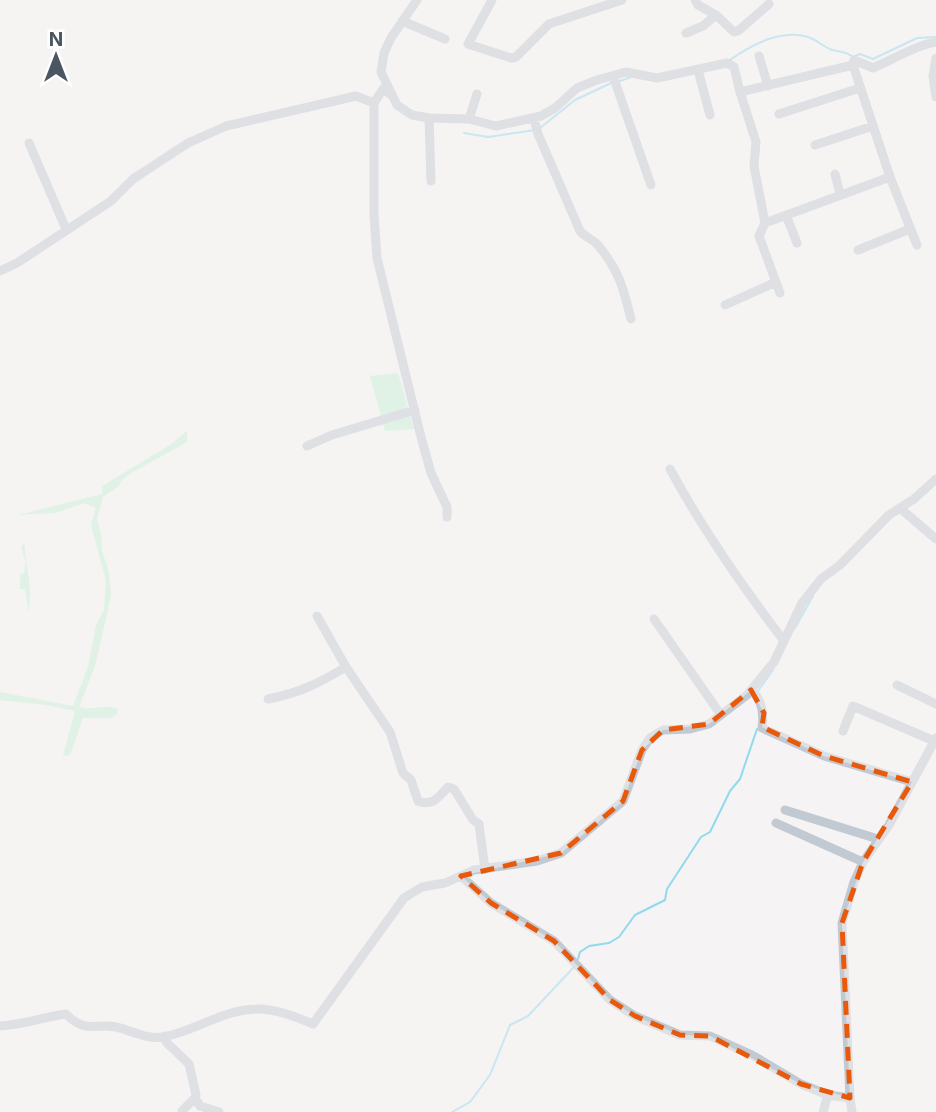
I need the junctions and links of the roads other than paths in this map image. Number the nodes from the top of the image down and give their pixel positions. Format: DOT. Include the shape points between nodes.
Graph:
graph roads {
  1 [pos="417,0"];
  2 [pos="492,0"];
  3 [pos="622,0"];
  4 [pos="695,0"];
  5 [pos="769,4"];
  6 [pos="716,15"];
  7 [pos="402,21"];
  8 [pos="686,33"];
  9 [pos="445,39"];
  10 [pos="936,42"];
  11 [pos="759,56"];
  12 [pos="936,58"];
  13 [pos="853,65"];
  14 [pos="698,70"];
  15 [pos="613,76"];
  16 [pos="768,86"];
  17 [pos="860,89"];
  18 [pos="740,92"];
  19 [pos="477,94"];
  20 [pos="936,94"];
  21 [pos="391,95"];
  22 [pos="374,103"];
  23 [pos="779,114"];
  24 [pos="710,115"];
  25 [pos="429,118"];
  26 [pos="534,118"];
  27 [pos="469,119"];
  28 [pos="873,125"];
  29 [pos="29,143"];
  30 [pos="815,145"];
  31 [pos="835,174"];
  32 [pos="890,177"];
  33 [pos="431,181"];
  34 [pos="651,185"];
  35 [pos="840,194"];
  36 [pos="786,215"];
  37 [pos="765,223"];
  38 [pos="66,229"];
  39 [pos="910,229"];
  40 [pos="797,243"];
  41 [pos="917,246"];
  42 [pos="858,250"];
  43 [pos="0,271"];
  44 [pos="776,282"];
  45 [pos="780,293"];
  46 [pos="725,305"];
  47 [pos="631,319"];
  48 [pos="415,410"];
  49 [pos="307,446"];
  50 [pos="670,469"];
  51 [pos="936,479"];
  52 [pos="900,508"];
  53 [pos="447,517"];
  54 [pos="936,539"];
  55 [pos="317,616"];
  56 [pos="654,619"];
  57 [pos="784,640"];
  58 [pos="346,667"];
  59 [pos="897,685"];
  60 [pos="751,690"];
  61 [pos="268,699"];
  62 [pos="936,704"];
  63 [pos="721,715"];
  64 [pos="843,731"];
  65 [pos="935,743"];
  66 [pos="912,782"];
  67 [pos="785,810"];
  68 [pos="776,823"];
  69 [pos="878,839"];
  70 [pos="863,862"];
  71 [pos="485,869"];
  72 [pos="460,876"];
  73 [pos="0,1026"];
  74 [pos="165,1036"];
  75 [pos="828,1095"];
  76 [pos="194,1098"];
  77 [pos="850,1098"];
  78 [pos="182,1111"];
  79 [pos="219,1112"];
  80 [pos="823,1112"];
  81 [pos="852,1112"];
  1 -- 7 [label="street"];
  2 -- 3 [label="street" via="468,44 511,58 549,24"];
  4 -- 6 [label="street"];
  5 -- 6 [label="street" via="738,32"];
  6 -- 8 [label="street"];
  7 -- 9 [label="street"];
  7 -- 21 [label="street" via="382,62"];
  10 -- 13 [label="street" via="873,68 854,60"];
  11 -- 16 [label="street"];
  12 -- 20 [label="street"];
  13 -- 16 [label="street"];
  13 -- 17 [label="street"];
  14 -- 15 [label="street" via="657,78 626,72"];
  14 -- 18 [label="street" via="730,63"];
  14 -- 24 [label="street"];
  15 -- 26 [label="street" via="577,88 555,108"];
  15 -- 34 [label="street"];
  16 -- 18 [label="street"];
  17 -- 23 [label="street"];
  17 -- 28 [label="street"];
  18 -- 37 [label="street" via="755,142 754,166"];
  19 -- 27 [label="street"];
  21 -- 22 [label="street" via="383,89"];
  21 -- 25 [label="street" via="412,115"];
  22 -- 38 [label="street" via="356,96 226,126 173,152 133,179 111,201"];
  22 -- 48 [label="street" via="377,258"];
  25 -- 27 [label="street"];
  25 -- 33 [label="street"];
  26 -- 27 [label="street" via="496,126"];
  26 -- 47 [label="street" via="580,231 598,246 621,280"];
  28 -- 30 [label="street"];
  28 -- 32 [label="street"];
  29 -- 38 [label="street"];
  31 -- 35 [label="street"];
  32 -- 35 [label="street"];
  32 -- 39 [label="street"];
  35 -- 36 [label="street"];
  36 -- 37 [label="street"];
  36 -- 40 [label="street"];
  37 -- 44 [label="street" via="759,236"];
  38 -- 43 [label="street"];
  39 -- 41 [label="street"];
  39 -- 42 [label="street"];
  44 -- 45 [label="street"];
  44 -- 46 [label="street"];
  48 -- 49 [label="street"];
  48 -- 53 [label="street"];
  50 -- 57 [label="street" via="702,525"];
  51 -- 52 [label="street"];
  52 -- 54 [label="street"];
  52 -- 57 [label="street" via="821,579 802,603"];
  55 -- 58 [label="street"];
  56 -- 63 [label="street"];
  57 -- 60 [label="street" via="774,662"];
  58 -- 61 [label="street" via="314,687"];
  58 -- 71 [label="street" via="390,732 403,773 411,780 418,800 435,801 448,787 454,789 478,824"];
  59 -- 62 [label="street"];
  60 -- 63 [label="street"];
  60 -- 66 [label="street" via="764,713 762,728 824,756"];
  63 -- 71 [label="street" via="709,724 663,730 650,738 623,801 561,853"];
  64 -- 65 [label="street" via="853,706"];
  65 -- 66 [label="street"];
  66 -- 69 [label="street"];
  67 -- 69 [label="street"];
  68 -- 70 [label="street"];
  69 -- 70 [label="street"];
  70 -- 77 [label="street" via="842,923"];
  71 -- 72 [label="street"];
  72 -- 74 [label="street" via="422,887 404,898 313,1024 258,1009 233,1012"];
  72 -- 75 [label="street" via="491,904 554,941 610,1000 635,1016 680,1035 710,1036"];
  73 -- 74 [label="street" via="66,1014 91,1028 115,1027"];
  74 -- 76 [label="street" via="189,1064"];
  75 -- 77 [label="street"];
  75 -- 80 [label="street"];
  76 -- 78 [label="street"];
  76 -- 79 [label="street" via="200,1106"];
  77 -- 81 [label="street"];
}
